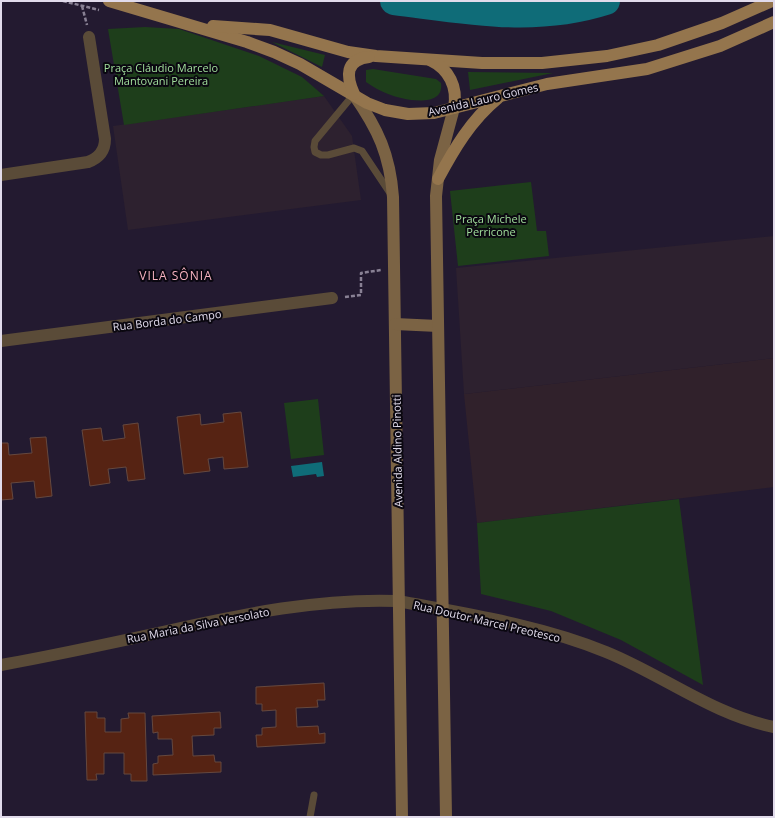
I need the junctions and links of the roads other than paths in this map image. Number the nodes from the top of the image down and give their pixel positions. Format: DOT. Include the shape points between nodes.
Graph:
graph roads {
  1 [pos="109,1"];
  2 [pos="772,1"];
  3 [pos="774,22"];
  4 [pos="192,25"];
  5 [pos="89,37"];
  6 [pos="376,56"];
  7 [pos="429,59"];
  8 [pos="354,94"];
  9 [pos="501,96"];
  10 [pos="454,108"];
  11 [pos="1,175"];
  12 [pos="438,179"];
  13 [pos="393,197"];
  14 [pos="332,298"];
  15 [pos="395,324"];
  16 [pos="438,326"];
  17 [pos="1,341"];
  18 [pos="398,601"];
  19 [pos="443,610"];
  20 [pos="1,665"];
  21 [pos="774,727"];
  22 [pos="314,795"];
  23 [pos="310,817"];
  24 [pos="402,817"];
  25 [pos="446,817"];
  1 -- 4 [label="main road, Avenida Lauro Gomes"];
  2 -- 7 [label="main road" via="686,36 607,56 564,62 514,64"];
  3 -- 9 [label="main road, Avenida Lauro Gomes" via="720,46 647,69 547,84"];
  4 -- 6 [label="main road" via="270,30 348,52"];
  4 -- 8 [label="main road, Avenida Lauro Gomes" via="274,52"];
  5 -- 11 [label="street" via="105,139 99,155 82,163"];
  6 -- 7 [label="main road"];
  6 -- 8 [label="main road" via="359,59 352,65 348,79"];
  7 -- 10 [label="main road" via="443,67 452,80 455,91"];
  8 -- 10 [label="main road, Avenida Lauro Gomes" via="385,110 400,114 434,113"];
  8 -- 13 [label="main road, Avenida Aldino Pinotti" via="381,140 390,167"];
  8 -- 13 [label="lane" via="315,141 315,152 328,155 354,148 362,151"];
  9 -- 10 [label="main road, Avenida Lauro Gomes"];
  9 -- 12 [label="main road" via="469,128"];
  10 -- 12 [label="main road" via="440,160"];
  12 -- 16 [label="main road"];
  13 -- 15 [label="main road, Avenida Aldino Pinotti"];
  14 -- 17 [label="street, Rua Borda do Campo"];
  15 -- 16 [label="main road"];
  15 -- 18 [label="main road, Avenida Aldino Pinotti"];
  16 -- 19 [label="main road"];
  18 -- 19 [label="street, Rua Doutor Marcel Preotesco"];
  18 -- 20 [label="street, Rua Maria da Silva Versolato" via="316,604 259,612"];
  18 -- 24 [label="main road, Avenida Aldino Pinotti"];
  19 -- 21 [label="street, Rua Doutor Marcel Preotesco" via="520,626 606,652 704,702"];
  19 -- 25 [label="main road"];
  22 -- 23 [label="lane"];
}
